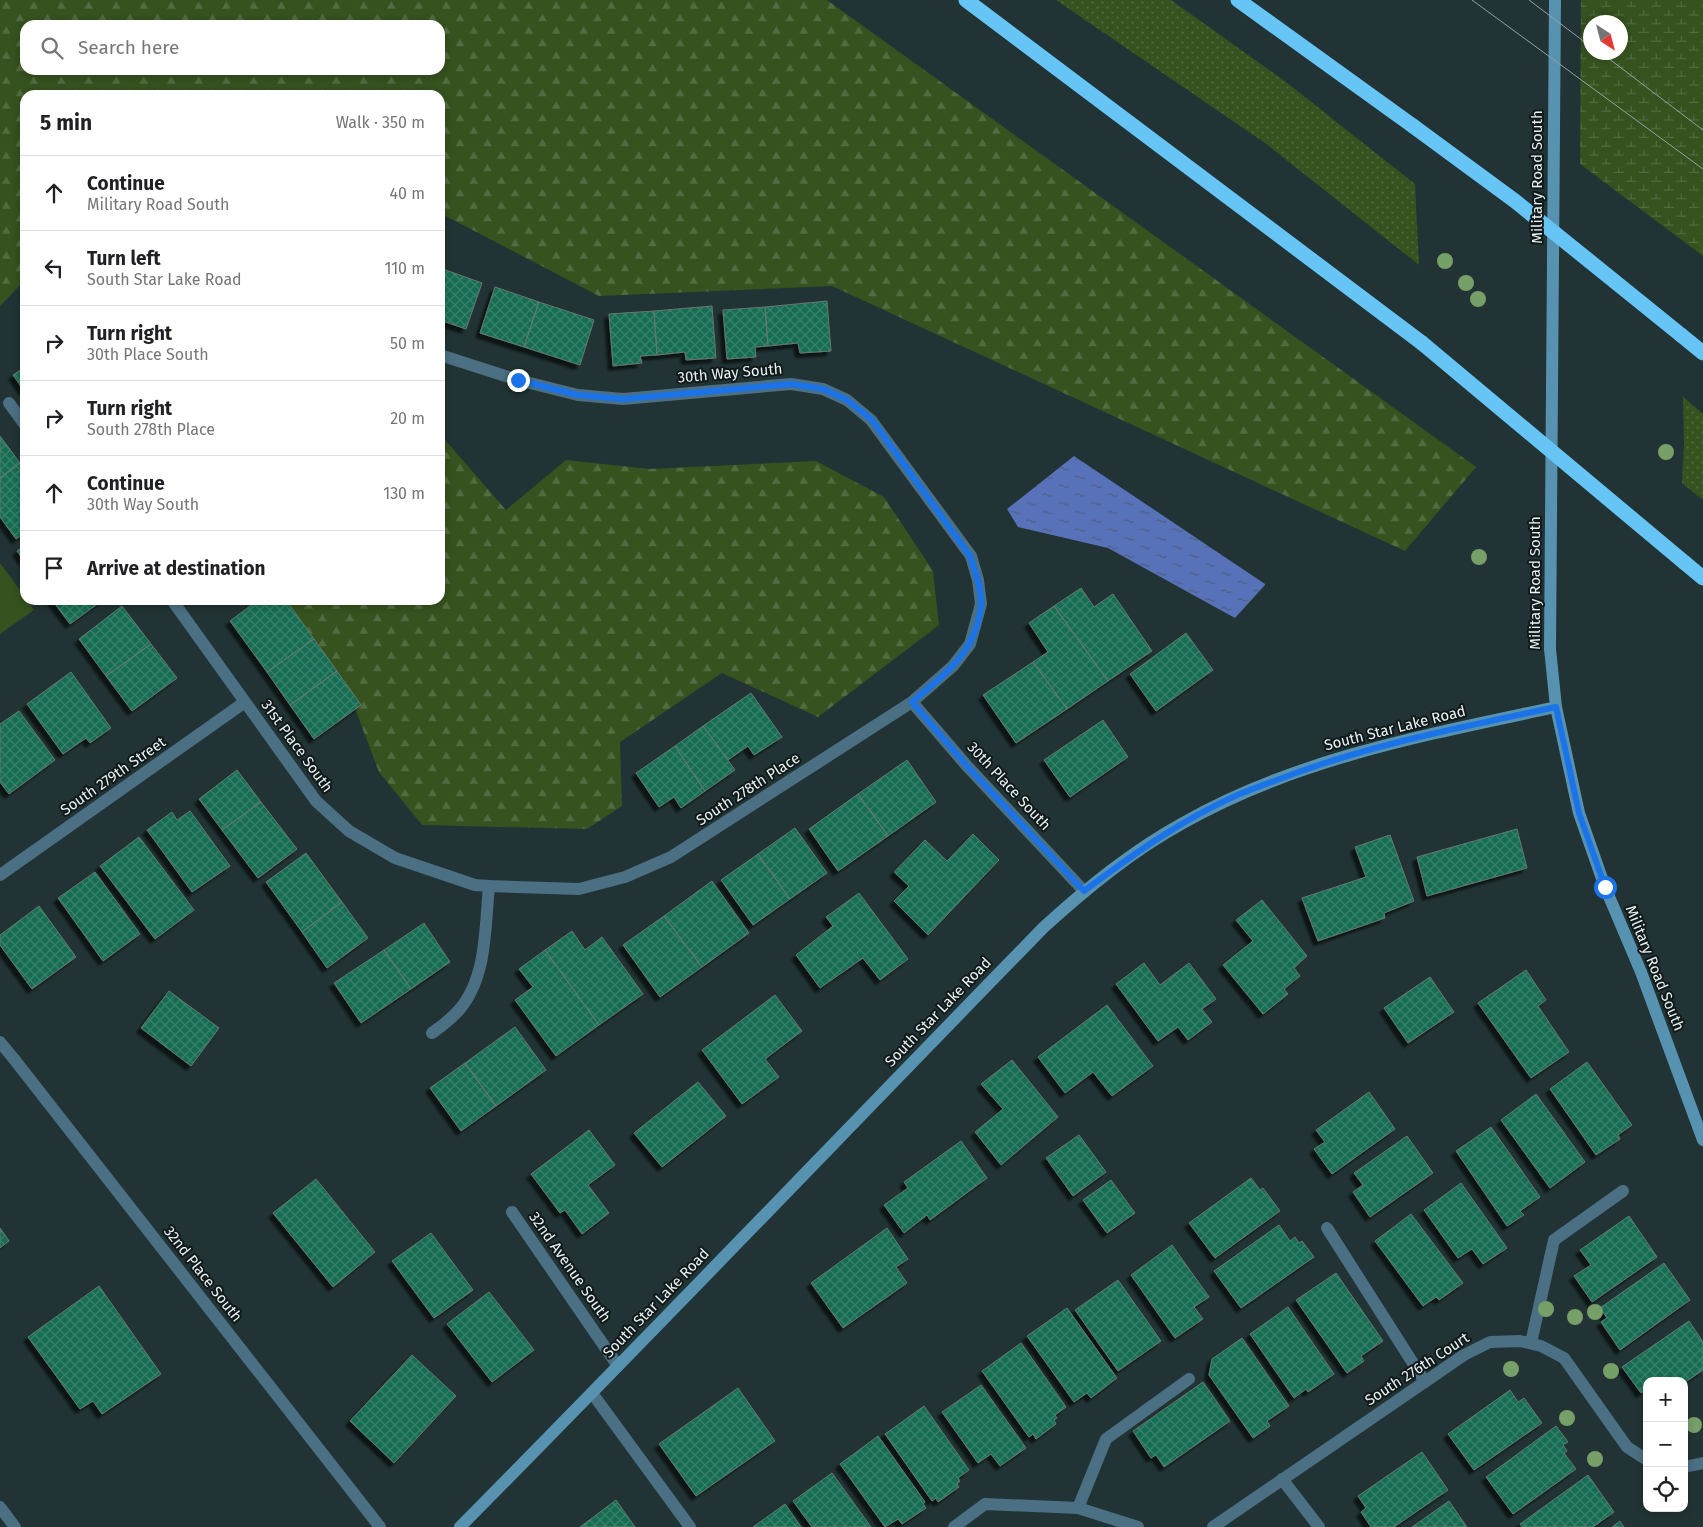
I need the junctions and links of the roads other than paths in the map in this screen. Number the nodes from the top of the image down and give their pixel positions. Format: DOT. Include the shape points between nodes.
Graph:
graph roads {
  1 [pos="966,0"];
  2 [pos="1238,0"];
  3 [pos="1555,0"];
  4 [pos="1703,353"];
  5 [pos="445,356"];
  6 [pos="9,403"];
  7 [pos="20,418"];
  8 [pos="1703,578"];
  9 [pos="176,605"];
  10 [pos="977,624"];
  11 [pos="245,702"];
  12 [pos="912,702"];
  13 [pos="1556,707"];
  14 [pos="0,875"];
  15 [pos="489,886"];
  16 [pos="1084,891"];
  17 [pos="432,1033"];
  18 [pos="0,1042"];
  19 [pos="1703,1140"];
  20 [pos="1622,1191"];
  21 [pos="512,1212"];
  22 [pos="1328,1228"];
  23 [pos="1531,1343"];
  24 [pos="618,1366"];
  25 [pos="1189,1379"];
  26 [pos="1425,1382"];
  27 [pos="592,1393"];
  28 [pos="1643,1458"];
  29 [pos="1703,1463"];
  30 [pos="1688,1466"];
  31 [pos="1282,1480"];
  32 [pos="0,1507"];
  33 [pos="1078,1508"];
  34 [pos="463,1526"];
  35 [pos="15,1527"];
  36 [pos="380,1527"];
  37 [pos="690,1527"];
  38 [pos="954,1527"];
  39 [pos="1138,1527"];
  40 [pos="1213,1527"];
  41 [pos="1319,1527"];
  1 -- 8 [label="highway, bridge" via="1422,344"];
  2 -- 4 [label="highway, bridge" via="1516,201"];
  3 -- 13 [label="street, Military Road South" via="1550,649"];
  5 -- 10 [label="street, 30th Way South" via="518,380 578,395 623,399 791,384 823,389 847,400 872,420 970,556 981,604"];
  6 -- 7 [label="street"];
  9 -- 11 [label="street, 31st Place South"];
  10 -- 12 [label="street, South 278th Place" via="970,644 954,666"];
  11 -- 14 [label="street, South 279th Street"];
  11 -- 15 [label="street, 31st Place South" via="316,801 349,831 395,858"];
  12 -- 15 [label="street, South 278th Place" via="671,857 625,877 579,888"];
  12 -- 16 [label="street, 30th Place South"];
  13 -- 16 [label="street, South Star Lake Road" via="1379,747 1311,767 1236,796 1175,828"];
  13 -- 19 [label="street, Military Road South" via="1579,813"];
  15 -- 17 [label="street" via="477,977 460,1010"];
  16 -- 24 [label="street, South Star Lake Road" via="1044,927"];
  18 -- 36 [label="street, 32nd Place South"];
  20 -- 23 [label="street" via="1554,1240"];
  21 -- 24 [label="street, 32nd Avenue South"];
  22 -- 26 [label="street"];
  23 -- 26 [label="street, South 276th Court" via="1490,1342 1464,1355"];
  23 -- 28 [label="street, South 276th Court" via="1564,1358 1627,1448"];
  24 -- 27 [label="street, South Star Lake Road"];
  25 -- 33 [label="street" via="1106,1439"];
  26 -- 31 [label="street, South 276th Court"];
  27 -- 34 [label="street, South Star Lake Road"];
  27 -- 37 [label="street"];
  29 -- 30 [label="street"];
  31 -- 40 [label="street, South 276th Court"];
  31 -- 41 [label="street"];
  32 -- 35 [label="street"];
  33 -- 38 [label="street" via="985,1504"];
  33 -- 39 [label="street"];
}
